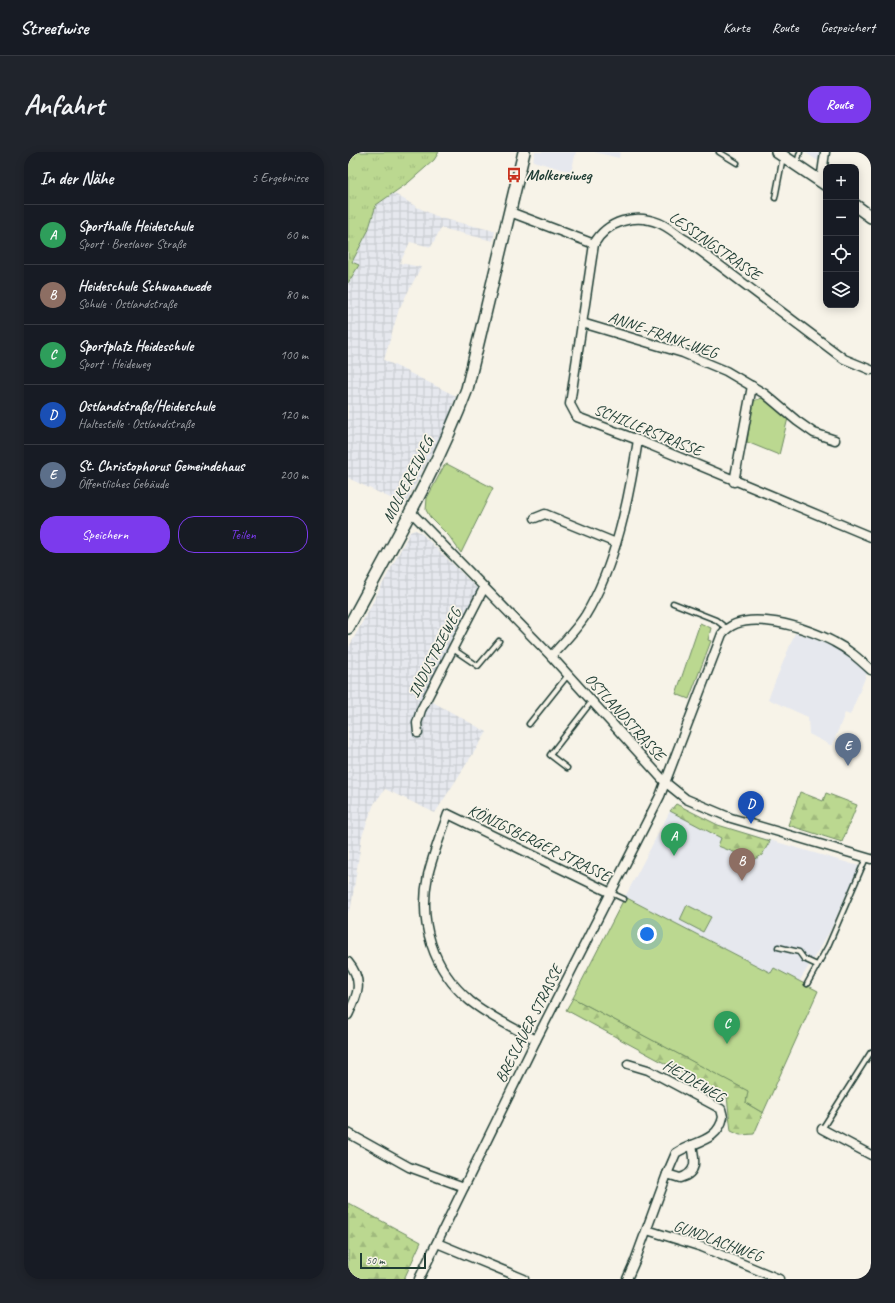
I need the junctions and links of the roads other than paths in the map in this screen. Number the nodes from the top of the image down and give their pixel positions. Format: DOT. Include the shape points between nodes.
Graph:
graph roads {
  1 [pos="524,152"];
  2 [pos="719,152"];
  3 [pos="800,152"];
  4 [pos="825,152"];
  5 [pos="780,154"];
  6 [pos="737,163"];
  7 [pos="824,164"];
  8 [pos="797,165"];
  9 [pos="823,183"];
  10 [pos="775,198"];
  11 [pos="859,208"];
  12 [pos="510,212"];
  13 [pos="871,217"];
  14 [pos="594,244"];
  15 [pos="582,323"];
  16 [pos="871,370"];
  17 [pos="752,386"];
  18 [pos="638,440"];
  19 [pos="835,440"];
  20 [pos="734,482"];
  21 [pos="410,511"];
  22 [pos="535,518"];
  23 [pos="871,537"];
  24 [pos="616,543"];
  25 [pos="484,588"];
  26 [pos="673,603"];
  27 [pos="348,628"];
  28 [pos="726,628"];
  29 [pos="499,641"];
  30 [pos="453,649"];
  31 [pos="552,656"];
  32 [pos="871,670"];
  33 [pos="568,674"];
  34 [pos="592,701"];
  35 [pos="529,724"];
  36 [pos="418,733"];
  37 [pos="567,768"];
  38 [pos="665,782"];
  39 [pos="869,858"];
  40 [pos="611,893"];
  41 [pos="624,899"];
  42 [pos="778,946"];
  43 [pos="348,962"];
  44 [pos="817,965"];
  45 [pos="807,984"];
  46 [pos="348,1015"];
  47 [pos="536,1040"];
  48 [pos="871,1052"];
  49 [pos="628,1064"];
  50 [pos="822,1129"];
  51 [pos="348,1134"];
  52 [pos="692,1145"];
  53 [pos="871,1156"];
  54 [pos="667,1174"];
  55 [pos="464,1187"];
  56 [pos="647,1230"];
  57 [pos="437,1243"];
  58 [pos="419,1279"];
  59 [pos="524,1279"];
  60 [pos="627,1279"];
  61 [pos="779,1279"];
  1 -- 12 [label="main road, MOLKEREIWEG"];
  2 -- 6 [label="lane"];
  3 -- 8 [label="lane"];
  4 -- 7 [label="street"];
  5 -- 8 [label="main road"];
  5 -- 10 [label="lane"];
  8 -- 9 [label="main road"];
  11 -- 13 [label="main road"];
  12 -- 14 [label="street"];
  12 -- 21 [label="main road, MOLKEREIWEG" via="467,389 439,458"];
  14 -- 15 [label="street, SCHILLERSTRASSE"];
  14 -- 16 [label="street, LESSINGSTRASSE" via="604,230 628,219 659,223 686,240 844,358"];
  15 -- 17 [label="street, ANNE-FRANK-WEG" via="683,353 726,371"];
  15 -- 18 [label="street, SCHILLERSTRASSE" via="570,404 577,417"];
  17 -- 19 [label="street, ANNE-FRANK-WEG" via="814,433"];
  17 -- 20 [label="street"];
  18 -- 20 [label="street, SCHILLERSTRASSE"];
  18 -- 24 [label="street" via="628,499"];
  20 -- 23 [label="street, SCHILLERSTRASSE"];
  21 -- 25 [label="street, OSTLANDSTRASSE"];
  21 -- 27 [label="main road, MOLKEREIWEG"];
  22 -- 24 [label="street" via="545,514"];
  24 -- 31 [label="street" via="585,615"];
  25 -- 30 [label="street, INDUSTRIEWEG"];
  25 -- 31 [label="street, OSTLANDSTRASSE"];
  26 -- 28 [label="lane" via="716,620"];
  28 -- 32 [label="street" via="746,621 767,621 793,626 834,642 852,653"];
  28 -- 38 [label="street, BRESLAUER STRASSE" via="717,643"];
  29 -- 30 [label="lane" via="478,666"];
  30 -- 36 [label="street, INDUSTRIEWEG" via="421,710 417,723"];
  31 -- 33 [label="street, OSTLANDSTRASSE"];
  33 -- 34 [label="street, OSTLANDSTRASSE"];
  33 -- 35 [label="lane"];
  34 -- 37 [label="lane" via="550,755"];
  34 -- 38 [label="street, OSTLANDSTRASSE"];
  38 -- 39 [label="street, OSTLANDSTRASSE" via="686,798 731,818"];
  38 -- 40 [label="street, BRESLAUER STRASSE"];
  39 -- 44 [label="lane"];
  40 -- 41 [label="lane"];
  40 -- 47 [label="street, BRESLAUER STRASSE"];
  40 -- 47 [label="street, KÖNIGSBERGER STRASSE" via="448,814 431,863 426,890 428,930 438,962 453,985 470,1001"];
  42 -- 44 [label="lane" via="798,952 804,959"];
  43 -- 46 [label="street" via="359,983 358,996"];
  44 -- 45 [label="lane"];
  47 -- 55 [label="street, BRESLAUER STRASSE"];
  48 -- 50 [label="lane"];
  49 -- 52 [label="street, HEIDEWEG" via="648,1070 721,1109 724,1117 718,1131"];
  50 -- 53 [label="street"];
  51 -- 55 [label="street" via="409,1167"];
  52 -- 54 [label="street, HEIDEWEG" via="676,1153"];
  52 -- 54 [label="street" via="695,1167 692,1173 680,1178"];
  54 -- 56 [label="street, HEIDEWEG"];
  55 -- 57 [label="street, BRESLAUER STRASSE"];
  56 -- 60 [label="street, HEIDEWEG"];
  56 -- 61 [label="street, GUNDLACHWEG" via="702,1247"];
  57 -- 58 [label="street, BRESLAUER STRASSE"];
  57 -- 59 [label="street"];
}
